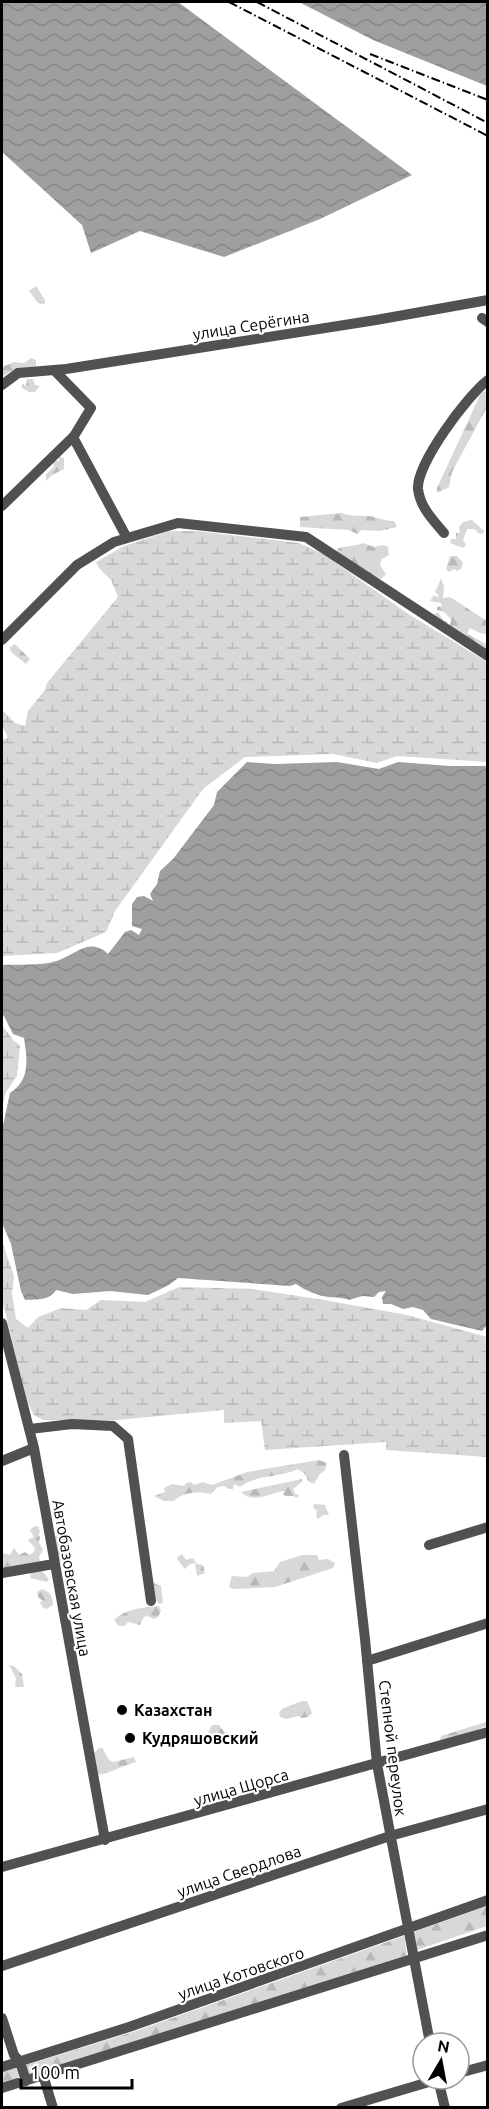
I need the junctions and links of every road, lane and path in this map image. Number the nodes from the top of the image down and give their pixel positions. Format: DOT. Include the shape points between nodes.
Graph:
graph roads {
  1 [pos="488,300"];
  2 [pos="54,370"];
  3 [pos="488,380"];
  4 [pos="2,385"];
  5 [pos="73,437"];
  6 [pos="2,506"];
  7 [pos="444,533"];
  8 [pos="127,538"];
  9 [pos="2,639"];
  10 [pos="488,656"];
  11 [pos="2,1323"];
  12 [pos="30,1429"];
  13 [pos="34,1448"];
  14 [pos="344,1455"];
  15 [pos="2,1461"];
  16 [pos="488,1527"];
  17 [pos="429,1545"];
  18 [pos="54,1564"];
  19 [pos="2,1573"];
  20 [pos="151,1600"];
  21 [pos="488,1623"];
  22 [pos="367,1661"];
  23 [pos="488,1732"];
  24 [pos="377,1764"];
  25 [pos="488,1809"];
  26 [pos="390,1836"];
  27 [pos="105,1840"];
  28 [pos="2,1867"];
  29 [pos="488,1900"];
  30 [pos="409,1929"];
  31 [pos="488,1935"];
  32 [pos="413,1958"];
  33 [pos="2,1966"];
  34 [pos="2,2018"];
  35 [pos="428,2031"];
  36 [pos="20,2062"];
  37 [pos="488,2065"];
  38 [pos="2,2067"];
  39 [pos="471,2070"];
  40 [pos="43,2075"];
  41 [pos="26,2081"];
  42 [pos="411,2087"];
  43 [pos="2,2088"];
  44 [pos="441,2091"];
  45 [pos="54,2108"];
  46 [pos="341,2108"];
  47 [pos="445,2108"];
  1 -- 2 [label="street, улица Серёгина"];
  2 -- 4 [label="street, улица Серёгина" via="18,373"];
  2 -- 5 [label="street" via="91,408"];
  3 -- 7 [label="street" via="438,439 422,470 418,488 423,508"];
  5 -- 6 [label="street"];
  5 -- 8 [label="street"];
  8 -- 9 [label="street" via="77,566"];
  8 -- 10 [label="street" via="178,523 306,537"];
  11 -- 12 [label="street, Автобазовская улица"];
  12 -- 13 [label="street, Автобазовская улица"];
  12 -- 20 [label="street" via="72,1424 113,1426 128,1439"];
  13 -- 15 [label="street"];
  13 -- 18 [label="street, Автобазовская улица"];
  14 -- 22 [label="street, Степной переулок"];
  16 -- 17 [label="street"];
  18 -- 19 [label="street"];
  18 -- 27 [label="street, Автобазовская улица"];
  21 -- 22 [label="street"];
  22 -- 24 [label="street, Степной переулок"];
  23 -- 24 [label="street, улица Щорса"];
  24 -- 26 [label="street, Степной переулок"];
  24 -- 27 [label="street, улица Щорса"];
  25 -- 26 [label="street, улица Свердлова"];
  26 -- 30 [label="street, Степной переулок"];
  26 -- 33 [label="street, улица Свердлова"];
  27 -- 28 [label="street, улица Щорса"];
  29 -- 30 [label="street, улица Котовского"];
  30 -- 32 [label="street, Степной переулок"];
  30 -- 36 [label="street, улица Котовского"];
  31 -- 32 [label="street"];
  32 -- 35 [label="street, Степной переулок"];
  32 -- 40 [label="street"];
  34 -- 36 [label="street"];
  36 -- 38 [label="street, улица Котовского"];
  36 -- 41 [label="street"];
  37 -- 39 [label="street"];
  40 -- 41 [label="street"];
  40 -- 45 [label="street"];
  41 -- 43 [label="street"];
  42 -- 46 [label="street"];
  44 -- 47 [label="street"];
}
